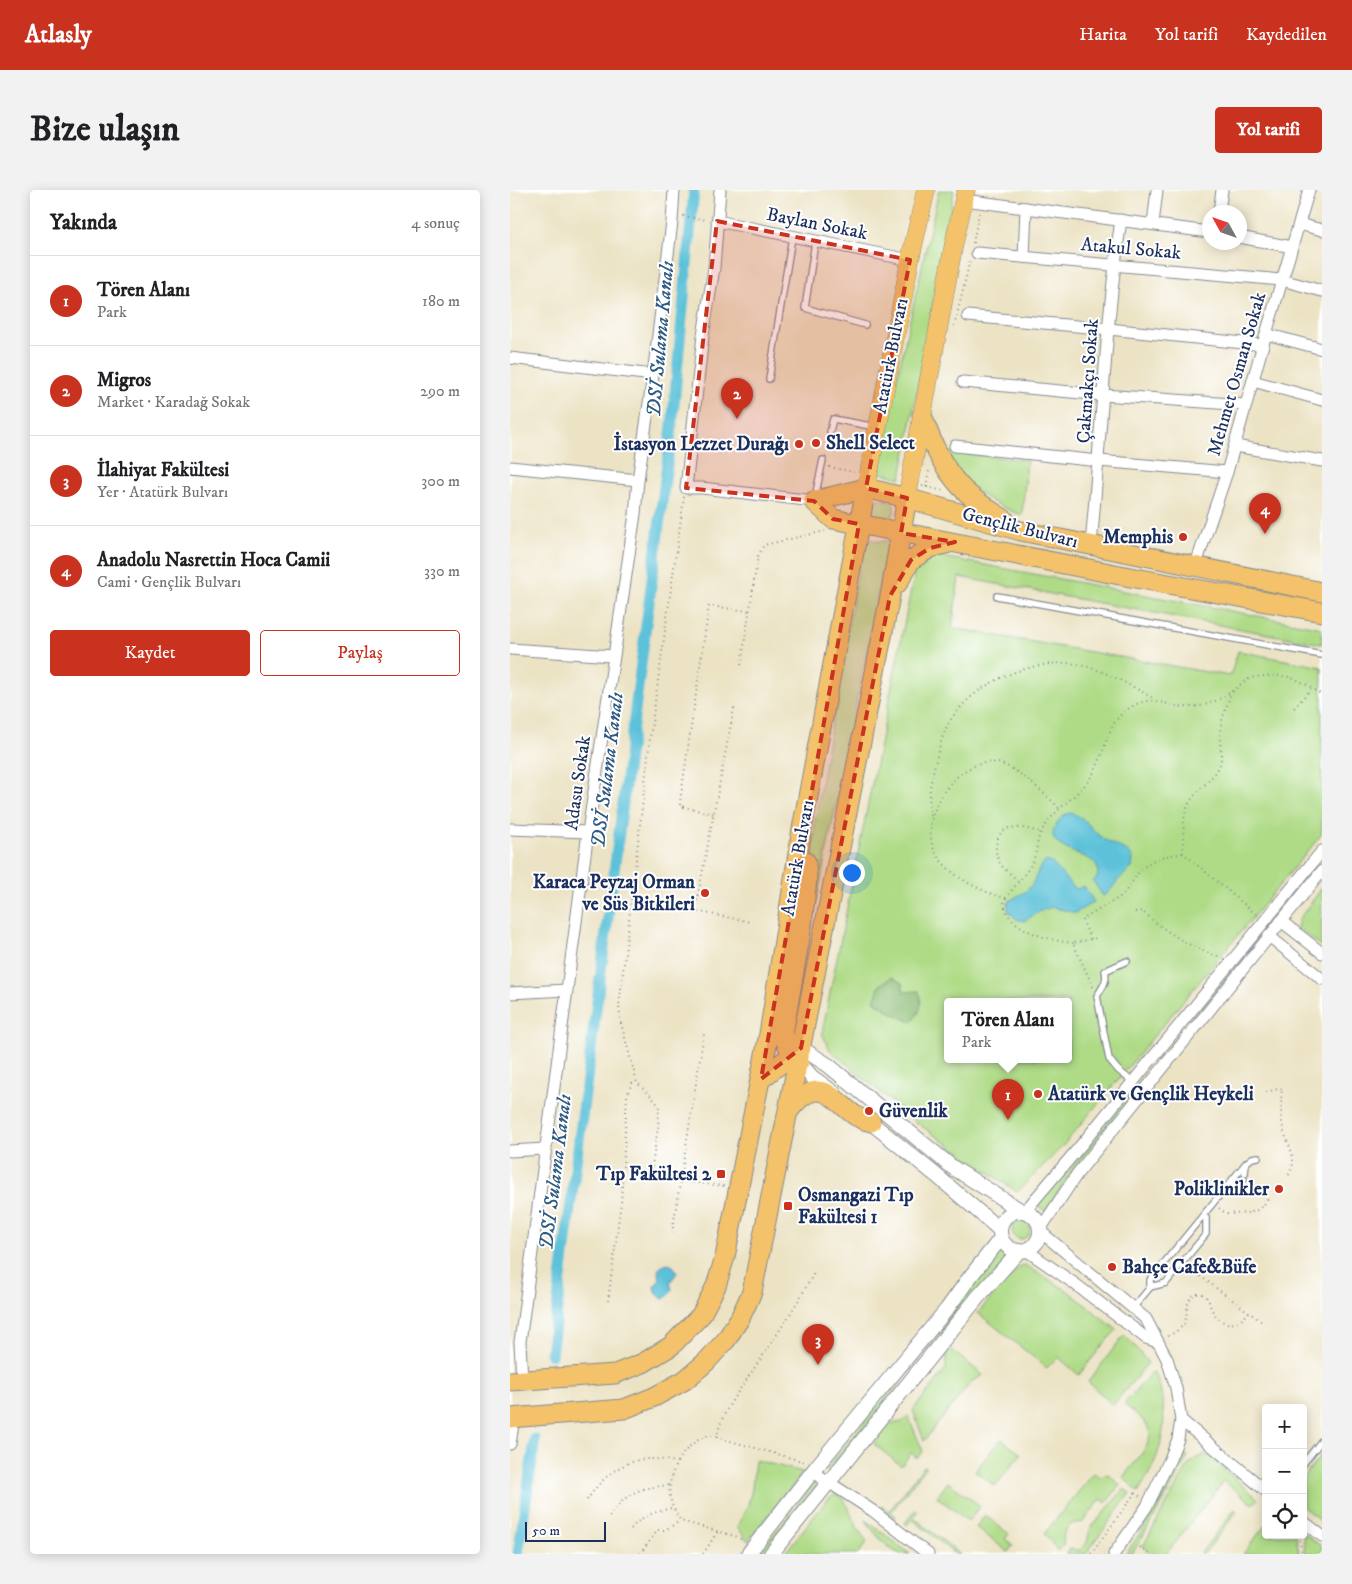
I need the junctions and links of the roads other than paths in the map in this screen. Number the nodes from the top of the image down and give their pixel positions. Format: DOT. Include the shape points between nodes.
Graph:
graph roads {
  1 [pos="674,190"];
  2 [pos="720,190"];
  3 [pos="926,190"];
  4 [pos="1157,190"];
  5 [pos="1222,190"];
  6 [pos="1309,190"];
  7 [pos="965,195"];
  8 [pos="1220,205"];
  9 [pos="1026,208"];
  10 [pos="1120,220"];
  11 [pos="717,221"];
  12 [pos="1153,224"];
  13 [pos="1299,224"];
  14 [pos="1322,230"];
  15 [pos="1202,231"];
  16 [pos="792,237"];
  17 [pos="1247,238"];
  18 [pos="815,242"];
  19 [pos="1292,247"];
  20 [pos="977,253"];
  21 [pos="1024,257"];
  22 [pos="910,260"];
  23 [pos="1114,264"];
  24 [pos="1282,280"];
  25 [pos="1322,290"];
  26 [pos="968,316"];
  27 [pos="865,324"];
  28 [pos="1109,329"];
  29 [pos="1264,340"];
  30 [pos="1322,349"];
  31 [pos="510,358"];
  32 [pos="653,375"];
  33 [pos="769,379"];
  34 [pos="1253,381"];
  35 [pos="963,382"];
  36 [pos="1103,395"];
  37 [pos="1322,400"];
  38 [pos="1246,404"];
  39 [pos="922,415"];
  40 [pos="876,427"];
  41 [pos="830,431"];
  42 [pos="955,446"];
  43 [pos="1235,446"];
  44 [pos="823,460"];
  45 [pos="1099,461"];
  46 [pos="1322,461"];
  47 [pos="510,468"];
  48 [pos="1227,472"];
  49 [pos="638,480"];
  50 [pos="866,488"];
  51 [pos="907,498"];
  52 [pos="814,501"];
  53 [pos="859,524"];
  54 [pos="1021,530"];
  55 [pos="901,533"];
  56 [pos="955,542"];
  57 [pos="1091,545"];
  58 [pos="1195,567"];
  59 [pos="1322,592"];
  60 [pos="890,596"];
  61 [pos="998,596"];
  62 [pos="1322,612"];
  63 [pos="510,649"];
  64 [pos="1322,655"];
  65 [pos="613,656"];
  66 [pos="510,829"];
  67 [pos="802,829"];
  68 [pos="588,832"];
  69 [pos="1322,851"];
  70 [pos="1322,871"];
  71 [pos="1264,921"];
  72 [pos="1275,929"];
  73 [pos="1322,953"];
  74 [pos="1127,961"];
  75 [pos="1322,979"];
  76 [pos="567,990"];
  77 [pos="510,993"];
  78 [pos="797,1055"];
  79 [pos="761,1079"];
  80 [pos="1133,1082"];
  81 [pos="788,1112"];
  82 [pos="871,1122"];
  83 [pos="546,1149"];
  84 [pos="510,1151"];
  85 [pos="1258,1157"];
  86 [pos="1246,1163"];
  87 [pos="1022,1211"];
  88 [pos="1206,1218"];
  89 [pos="1041,1230"];
  90 [pos="1000,1234"];
  91 [pos="1023,1251"];
  92 [pos="1150,1287"];
  93 [pos="1133,1308"];
  94 [pos="1122,1321"];
  95 [pos="1158,1342"];
  96 [pos="516,1381"];
  97 [pos="512,1418"];
  98 [pos="1181,1420"];
  99 [pos="1322,1440"];
  100 [pos="510,1444"];
  101 [pos="1307,1459"];
  102 [pos="815,1469"];
  103 [pos="829,1481"];
  104 [pos="1262,1488"];
  105 [pos="1307,1524"];
  106 [pos="1322,1536"];
  107 [pos="750,1551"];
  108 [pos="771,1554"];
  109 [pos="928,1554"];
  110 [pos="1114,1554"];
  1 -- 32 [label="street, Adasu Sokak"];
  2 -- 11 [label="street"];
  3 -- 22 [label="main road, Atatürk Bulvarı"];
  4 -- 12 [label="street"];
  5 -- 8 [label="street"];
  6 -- 13 [label="street, Mehmet Osman Sokak"];
  7 -- 9 [label="street"];
  7 -- 39 [label="main road"];
  9 -- 10 [label="street"];
  9 -- 21 [label="street"];
  10 -- 12 [label="street"];
  10 -- 23 [label="street, Çakmakçı Sokak"];
  11 -- 16 [label="street, Baylan Sokak"];
  11 -- 52 [label="street" via="686,488"];
  12 -- 15 [label="street"];
  13 -- 14 [label="street"];
  13 -- 19 [label="street, Mehmet Osman Sokak"];
  16 -- 18 [label="street, Baylan Sokak"];
  16 -- 33 [label="lane"];
  17 -- 19 [label="street"];
  18 -- 22 [label="street, Baylan Sokak"];
  18 -- 27 [label="lane" via="805,308"];
  19 -- 24 [label="street, Mehmet Osman Sokak"];
  20 -- 21 [label="street, Atakul Sokak"];
  21 -- 23 [label="street, Atakul Sokak"];
  22 -- 40 [label="main road, Atatürk Bulvarı"];
  23 -- 24 [label="street, Atakul Sokak"];
  23 -- 28 [label="street, Çakmakçı Sokak"];
  24 -- 25 [label="street, Atakul Sokak"];
  24 -- 29 [label="street, Mehmet Osman Sokak"];
  26 -- 28 [label="street"];
  28 -- 29 [label="street"];
  28 -- 36 [label="street, Çakmakçı Sokak"];
  29 -- 30 [label="street"];
  29 -- 34 [label="street, Mehmet Osman Sokak"];
  31 -- 32 [label="street"];
  32 -- 49 [label="street, Adasu Sokak"];
  34 -- 37 [label="street"];
  34 -- 38 [label="street, Mehmet Osman Sokak"];
  35 -- 36 [label="street"];
  36 -- 38 [label="street"];
  36 -- 45 [label="street, Çakmakçı Sokak"];
  38 -- 43 [label="street, Mehmet Osman Sokak"];
  39 -- 51 [label="main road"];
  39 -- 54 [label="highway" via="933,445 961,487 976,501"];
  40 -- 41 [label="lane" via="833,419"];
  40 -- 50 [label="main road, Atatürk Bulvarı"];
  42 -- 45 [label="street"];
  43 -- 46 [label="street"];
  43 -- 48 [label="street, Mehmet Osman Sokak"];
  44 -- 52 [label="lane"];
  45 -- 48 [label="street"];
  45 -- 57 [label="street, Çakmakçı Sokak"];
  47 -- 49 [label="street"];
  48 -- 58 [label="street, Mehmet Osman Sokak"];
  49 -- 65 [label="street, Adasu Sokak"];
  50 -- 51 [label="highway, Gençlik Bulvarı"];
  50 -- 52 [label="highway"];
  50 -- 53 [label="highway, Atatürk Bulvarı"];
  51 -- 54 [label="highway, Gençlik Bulvarı"];
  51 -- 55 [label="highway, Atatürk Bulvarı"];
  52 -- 53 [label="highway, Gençlik Bulvarı" via="833,519"];
  53 -- 55 [label="highway, Gençlik Bulvarı"];
  53 -- 67 [label="highway, Atatürk Bulvarı"];
  54 -- 57 [label="highway, Gençlik Bulvarı"];
  55 -- 56 [label="highway, Gençlik Bulvarı"];
  55 -- 60 [label="highway, Atatürk Bulvarı"];
  56 -- 60 [label="highway" via="930,548 911,560"];
  56 -- 62 [label="highway, Gençlik Bulvarı"];
  57 -- 58 [label="highway, Gençlik Bulvarı"];
  58 -- 59 [label="highway, Gençlik Bulvarı"];
  60 -- 78 [label="highway, Atatürk Bulvarı"];
  61 -- 64 [label="lane"];
  63 -- 65 [label="street"];
  65 -- 68 [label="street, Adasu Sokak"];
  66 -- 68 [label="street"];
  67 -- 78 [label="highway" via="807,879 783,1034"];
  67 -- 79 [label="highway, Atatürk Bulvarı"];
  68 -- 76 [label="street, Adasu Sokak"];
  69 -- 71 [label="street"];
  70 -- 72 [label="street"];
  71 -- 72 [label="street"];
  71 -- 80 [label="street"];
  72 -- 73 [label="street"];
  72 -- 75 [label="street"];
  72 -- 89 [label="street" via="1078,1174"];
  74 -- 80 [label="lane" via="1105,971 1107,978 1097,996 1109,1059"];
  76 -- 77 [label="street"];
  76 -- 83 [label="street, Adasu Sokak"];
  78 -- 79 [label="highway"];
  78 -- 81 [label="highway, Atatürk Bulvarı"];
  78 -- 82 [label="street" via="812,1076"];
  78 -- 87 [label="street" via="828,1065 952,1167"];
  79 -- 96 [label="highway, Atatürk Bulvarı" via="726,1258 701,1315 671,1346 643,1363 615,1374"];
  80 -- 87 [label="street"];
  81 -- 82 [label="highway" via="804,1095 824,1092 858,1117"];
  81 -- 97 [label="highway, Atatürk Bulvarı" via="752,1292 726,1340 686,1380 624,1409"];
  82 -- 90 [label="street"];
  83 -- 84 [label="street"];
  83 -- 96 [label="street, Adasu Sokak" via="518,1342"];
  85 -- 86 [label="lane"];
  86 -- 88 [label="lane" via="1244,1176 1236,1181"];
  86 -- 92 [label="lane" via="1150,1280"];
  87 -- 89 [label="street" via="1037,1219"];
  87 -- 90 [label="street" via="1006,1216 1001,1223"];
  88 -- 92 [label="lane"];
  88 -- 92 [label="lane" via="1206,1234 1166,1283"];
  89 -- 91 [label="street" via="1036,1244"];
  89 -- 93 [label="street"];
  90 -- 91 [label="street" via="1009,1248"];
  90 -- 102 [label="street" via="947,1309"];
  91 -- 94 [label="street" via="1075,1284"];
  91 -- 103 [label="street" via="978,1297"];
  92 -- 93 [label="lane"];
  93 -- 94 [label="street"];
  93 -- 95 [label="street" via="1146,1319"];
  94 -- 95 [label="street" via="1146,1338"];
  95 -- 98 [label="street" via="1173,1376"];
  97 -- 100 [label="street"];
  98 -- 104 [label="street"];
  98 -- 110 [label="street" via="1178,1439 1149,1502"];
  99 -- 101 [label="lane"];
  102 -- 103 [label="street"];
  102 -- 107 [label="street"];
  103 -- 108 [label="street"];
  103 -- 109 [label="street"];
  105 -- 106 [label="street"];
}
